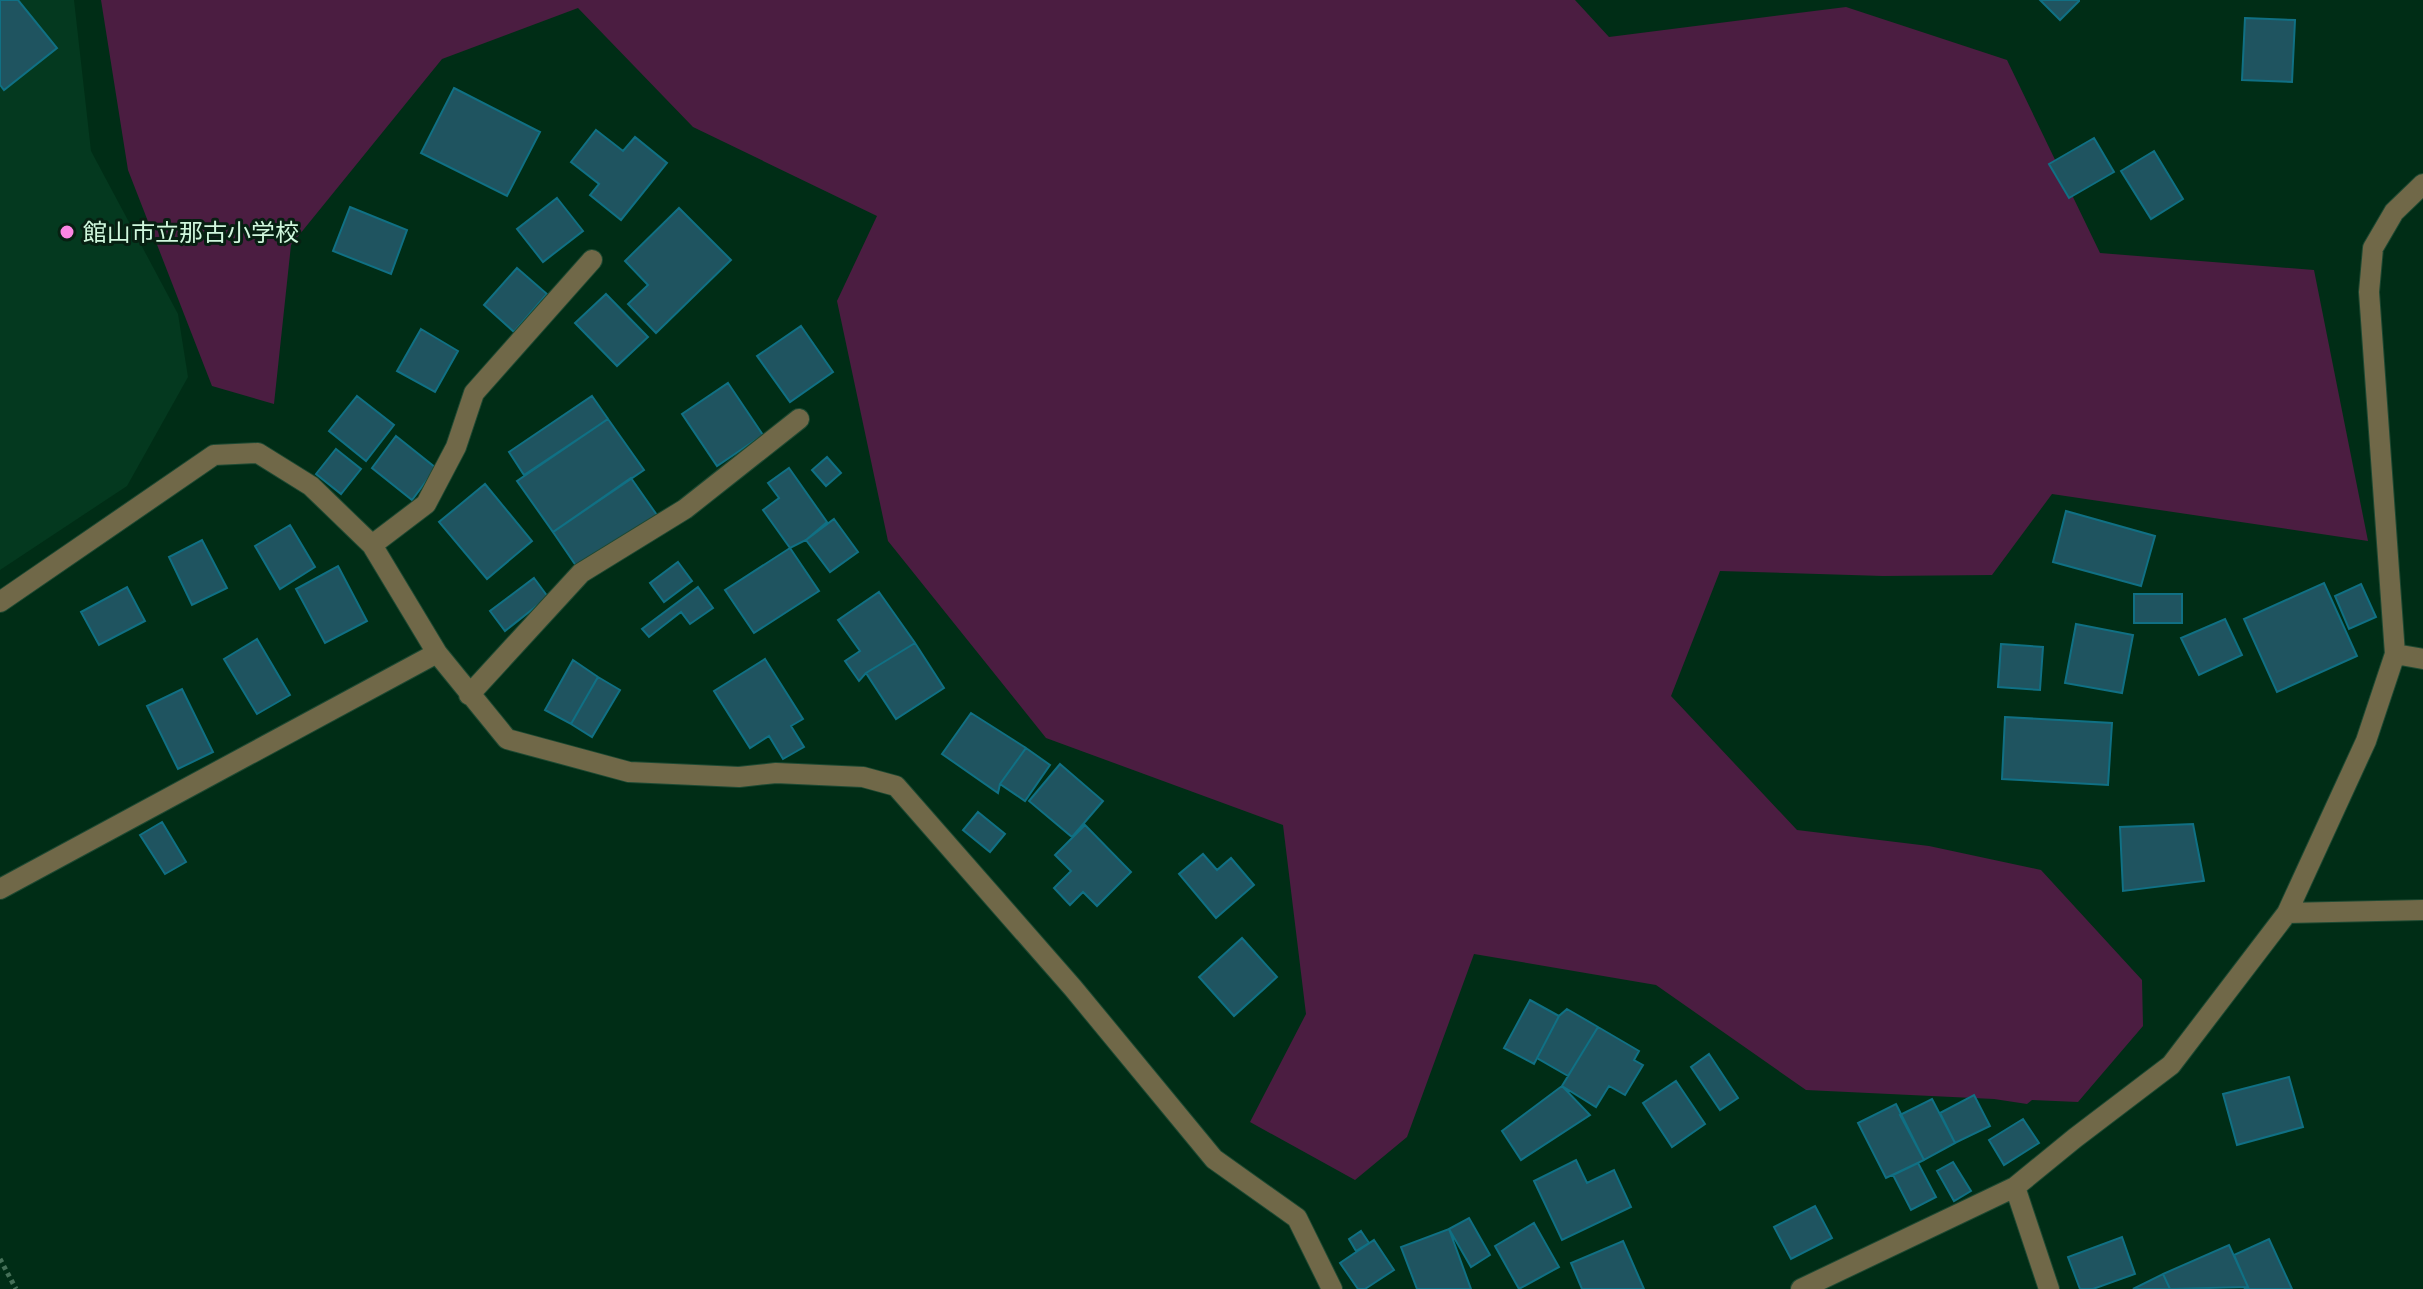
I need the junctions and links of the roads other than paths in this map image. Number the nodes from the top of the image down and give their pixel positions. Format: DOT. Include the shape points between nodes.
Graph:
graph roads {
  1 [pos="2423,184"];
  2 [pos="592,260"];
  3 [pos="799,419"];
  4 [pos="372,545"];
  5 [pos="0,602"];
  6 [pos="437,653"];
  7 [pos="2395,654"];
  8 [pos="2423,659"];
  9 [pos="469,695"];
  10 [pos="0,889"];
  11 [pos="2423,910"];
  12 [pos="2287,913"];
  13 [pos="2015,1187"];
  14 [pos="1806,1288"];
  15 [pos="1332,1289"];
  16 [pos="2049,1289"];
  1 -- 7 [label="street" via="2394,212 2373,248 2369,292"];
  2 -- 4 [label="street" via="474,393 456,447 426,504"];
  3 -- 9 [label="street" via="685,509 581,573"];
  4 -- 5 [label="street" via="311,486 258,453 214,455"];
  4 -- 6 [label="street"];
  6 -- 9 [label="street"];
  6 -- 10 [label="street"];
  7 -- 8 [label="street"];
  7 -- 12 [label="street" via="2366,741"];
  9 -- 15 [label="street" via="507,739 629,772 863,777 896,786 1214,1159 1297,1218"];
  11 -- 12 [label="street"];
  12 -- 13 [label="street" via="2171,1065"];
  13 -- 14 [label="street"];
  13 -- 16 [label="street"];
}
